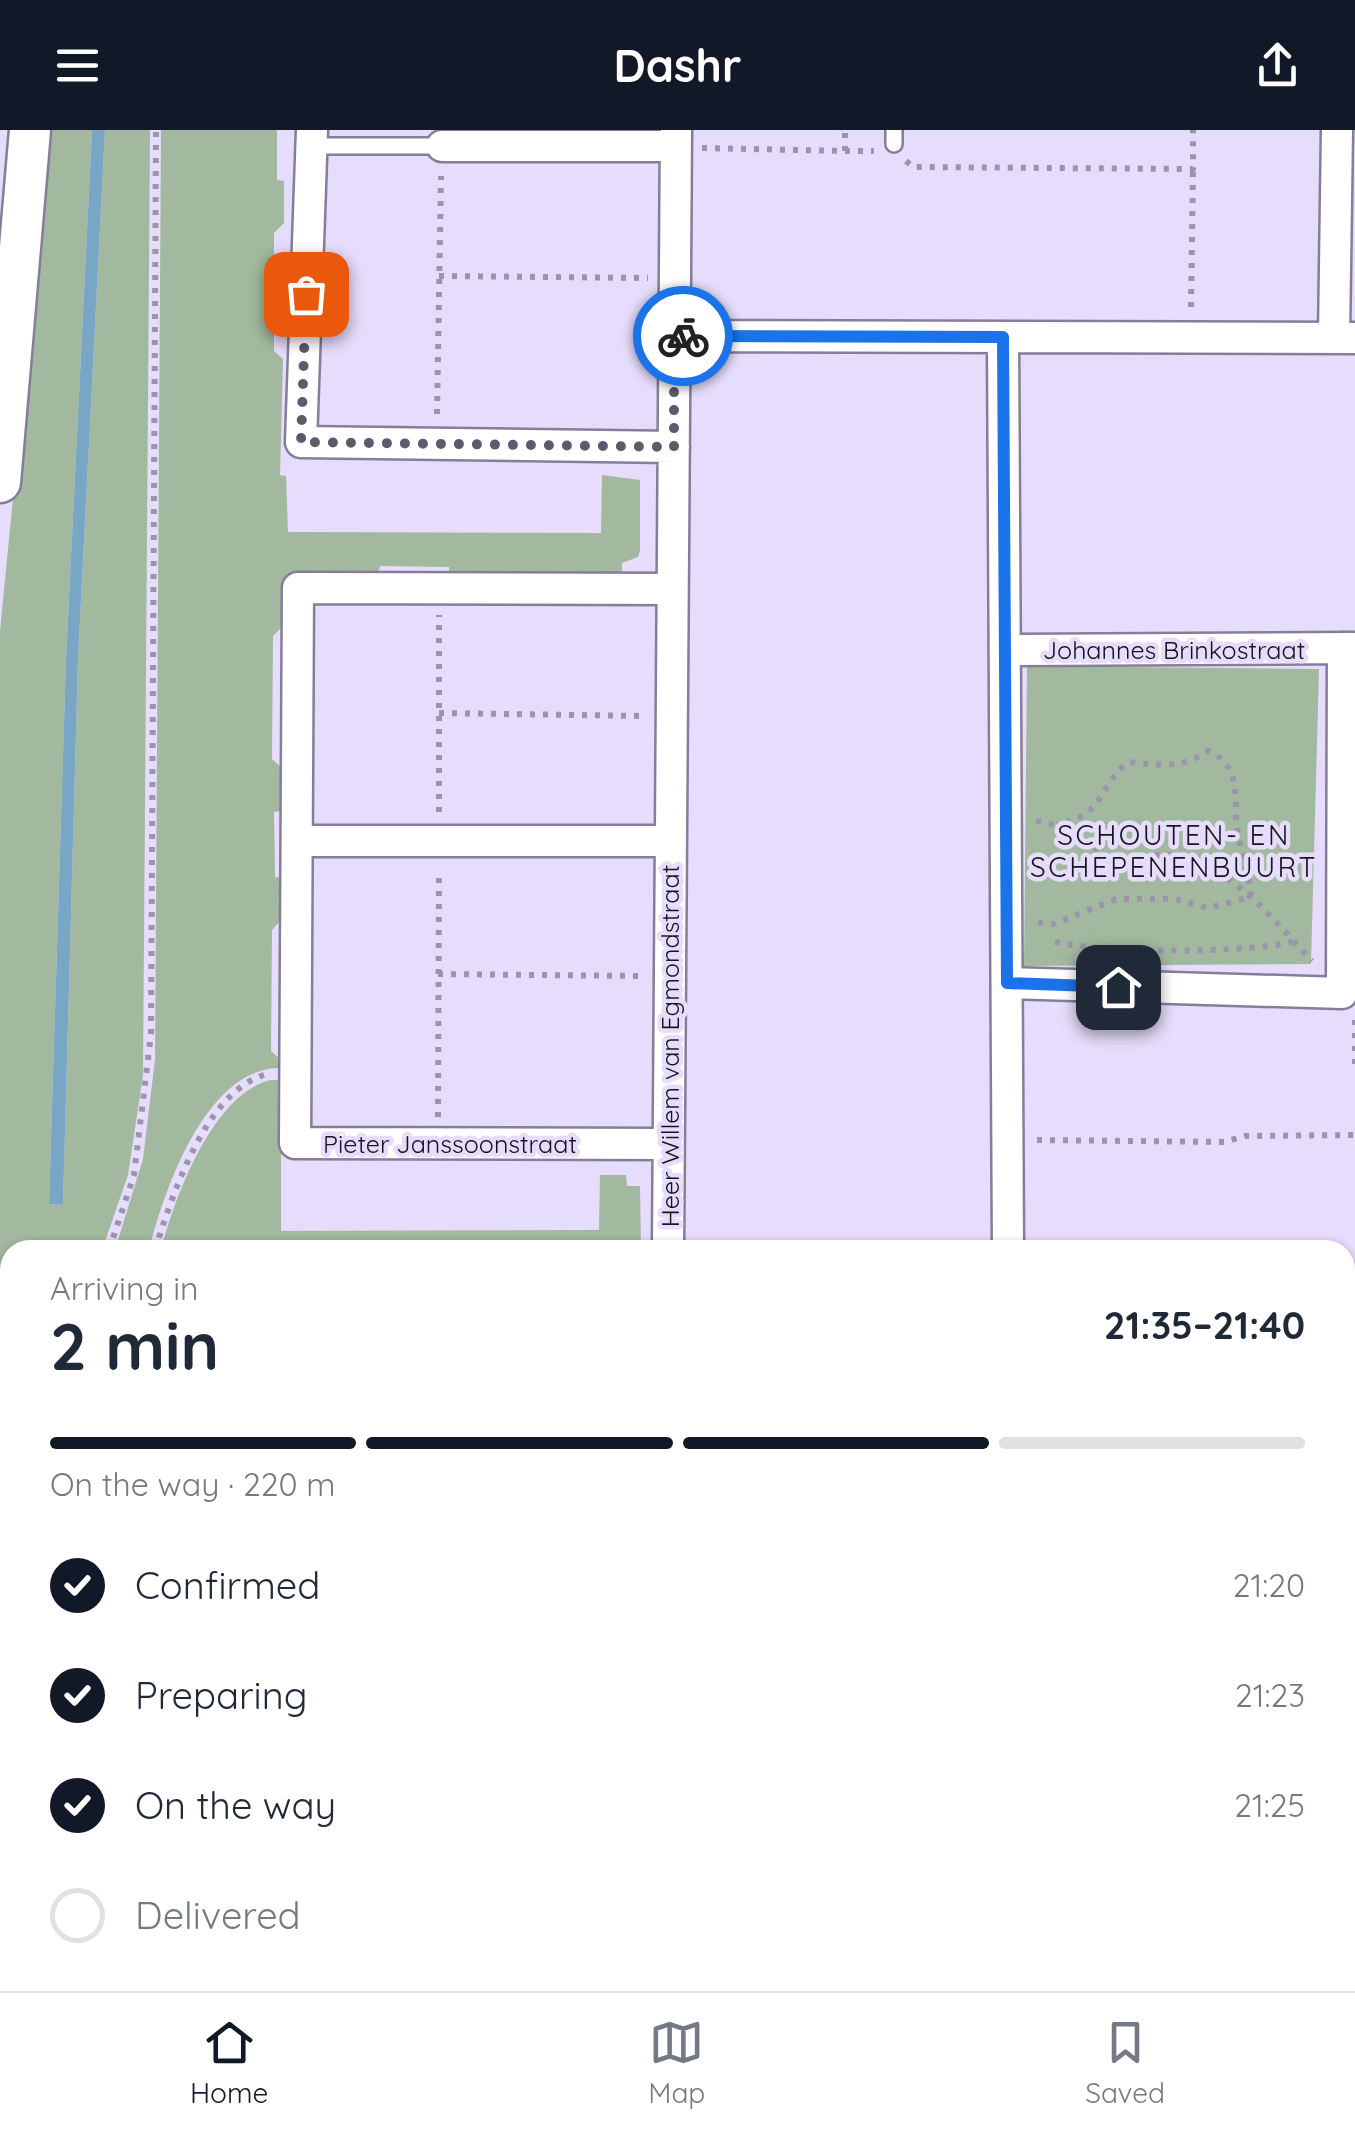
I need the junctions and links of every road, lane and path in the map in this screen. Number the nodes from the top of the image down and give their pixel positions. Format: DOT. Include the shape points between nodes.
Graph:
graph roads {
  1 [pos="30,130"];
  2 [pos="156,130"];
  3 [pos="845,130"];
  4 [pos="1193,130"];
  5 [pos="1337,130"];
  6 [pos="312,138"];
  7 [pos="676,138"];
  8 [pos="894,141"];
  9 [pos="442,146"];
  10 [pos="1192,168"];
  11 [pos="440,276"];
  12 [pos="675,278"];
  13 [pos="674,336"];
  14 [pos="1003,337"];
  15 [pos="1190,337"];
  16 [pos="1345,338"];
  17 [pos="437,446"];
  18 [pos="674,447"];
  19 [pos="0,482"];
  20 [pos="672,589"];
  21 [pos="1349,648"];
  22 [pos="1006,650"];
  23 [pos="439,713"];
  24 [pos="671,716"];
  25 [pos="1006,818"];
  26 [pos="1040,822"];
  27 [pos="1057,824"];
  28 [pos="1038,831"];
  29 [pos="296,841"];
  30 [pos="670,842"];
  31 [pos="1250,897"];
  32 [pos="1030,914"];
  33 [pos="1054,942"];
  34 [pos="1294,942"];
  35 [pos="438,974"];
  36 [pos="670,977"];
  37 [pos="1007,983"];
  38 [pos="1342,993"];
  39 [pos="1355,1069"];
  40 [pos="295,1073"];
  41 [pos="1355,1135"];
  42 [pos="1008,1140"];
  43 [pos="668,1144"];
  44 [pos="111,1240"];
  45 [pos="160,1240"];
  46 [pos="668,1240"];
  47 [pos="1008,1240"];
  1 -- 19 [label="main road"];
  2 -- 44 [label="path" via="150,1060 134,1175"];
  3 -- 7 [label="path" via="845,151"];
  4 -- 10 [label="path"];
  5 -- 16 [label="street"];
  6 -- 9 [label="lane"];
  6 -- 17 [label="street" via="301,442"];
  7 -- 9 [label="street"];
  7 -- 12 [label="street, Heer Willem van Egmondstraat"];
  8 -- 10 [label="path" via="913,167"];
  9 -- 11 [label="path"];
  10 -- 15 [label="path"];
  11 -- 12 [label="path"];
  11 -- 17 [label="path"];
  12 -- 13 [label="street, Heer Willem van Egmondstraat"];
  13 -- 14 [label="street"];
  13 -- 18 [label="street, Heer Willem van Egmondstraat"];
  14 -- 15 [label="street"];
  14 -- 22 [label="street"];
  15 -- 16 [label="street"];
  17 -- 18 [label="street"];
  18 -- 20 [label="street, Heer Willem van Egmondstraat"];
  20 -- 24 [label="street, Heer Willem van Egmondstraat"];
  20 -- 29 [label="street, Pieter Janssoonstraat" via="298,588"];
  21 -- 22 [label="street, Johannes Brinkostraat"];
  21 -- 38 [label="street, Johannes Brinkostraat"];
  22 -- 25 [label="street"];
  23 -- 24 [label="path"];
  24 -- 30 [label="street, Heer Willem van Egmondstraat"];
  25 -- 26 [label="path"];
  25 -- 37 [label="street"];
  26 -- 27 [label="path"];
  26 -- 28 [label="path"];
  27 -- 31 [label="path" via="1112,861 1177,856"];
  27 -- 31 [label="path" via="1093,810 1128,762 1172,766 1208,751 1222,756 1234,776"];
  29 -- 30 [label="street, Heer Willem van Egmondstraat"];
  29 -- 40 [label="street, Pieter Janssoonstraat"];
  30 -- 36 [label="street, Heer Willem van Egmondstraat"];
  31 -- 32 [label="path" via="1208,908 1174,899 1116,899 1054,924 1039,924"];
  31 -- 34 [label="path"];
  33 -- 34 [label="path" via="1208,950"];
  34 -- 38 [label="path"];
  35 -- 36 [label="path"];
  36 -- 43 [label="street, Heer Willem van Egmondstraat"];
  37 -- 38 [label="street"];
  37 -- 42 [label="street"];
  38 -- 39 [label="path" via="1354,1002"];
  40 -- 43 [label="street, Pieter Janssoonstraat" via="294,1143"];
  40 -- 45 [label="path" via="243,1083 218,1112 186,1168"];
  41 -- 42 [label="path" via="1224,1142"];
  42 -- 47 [label="street"];
  43 -- 46 [label="street, Heer Willem van Egmondstraat"];
}
